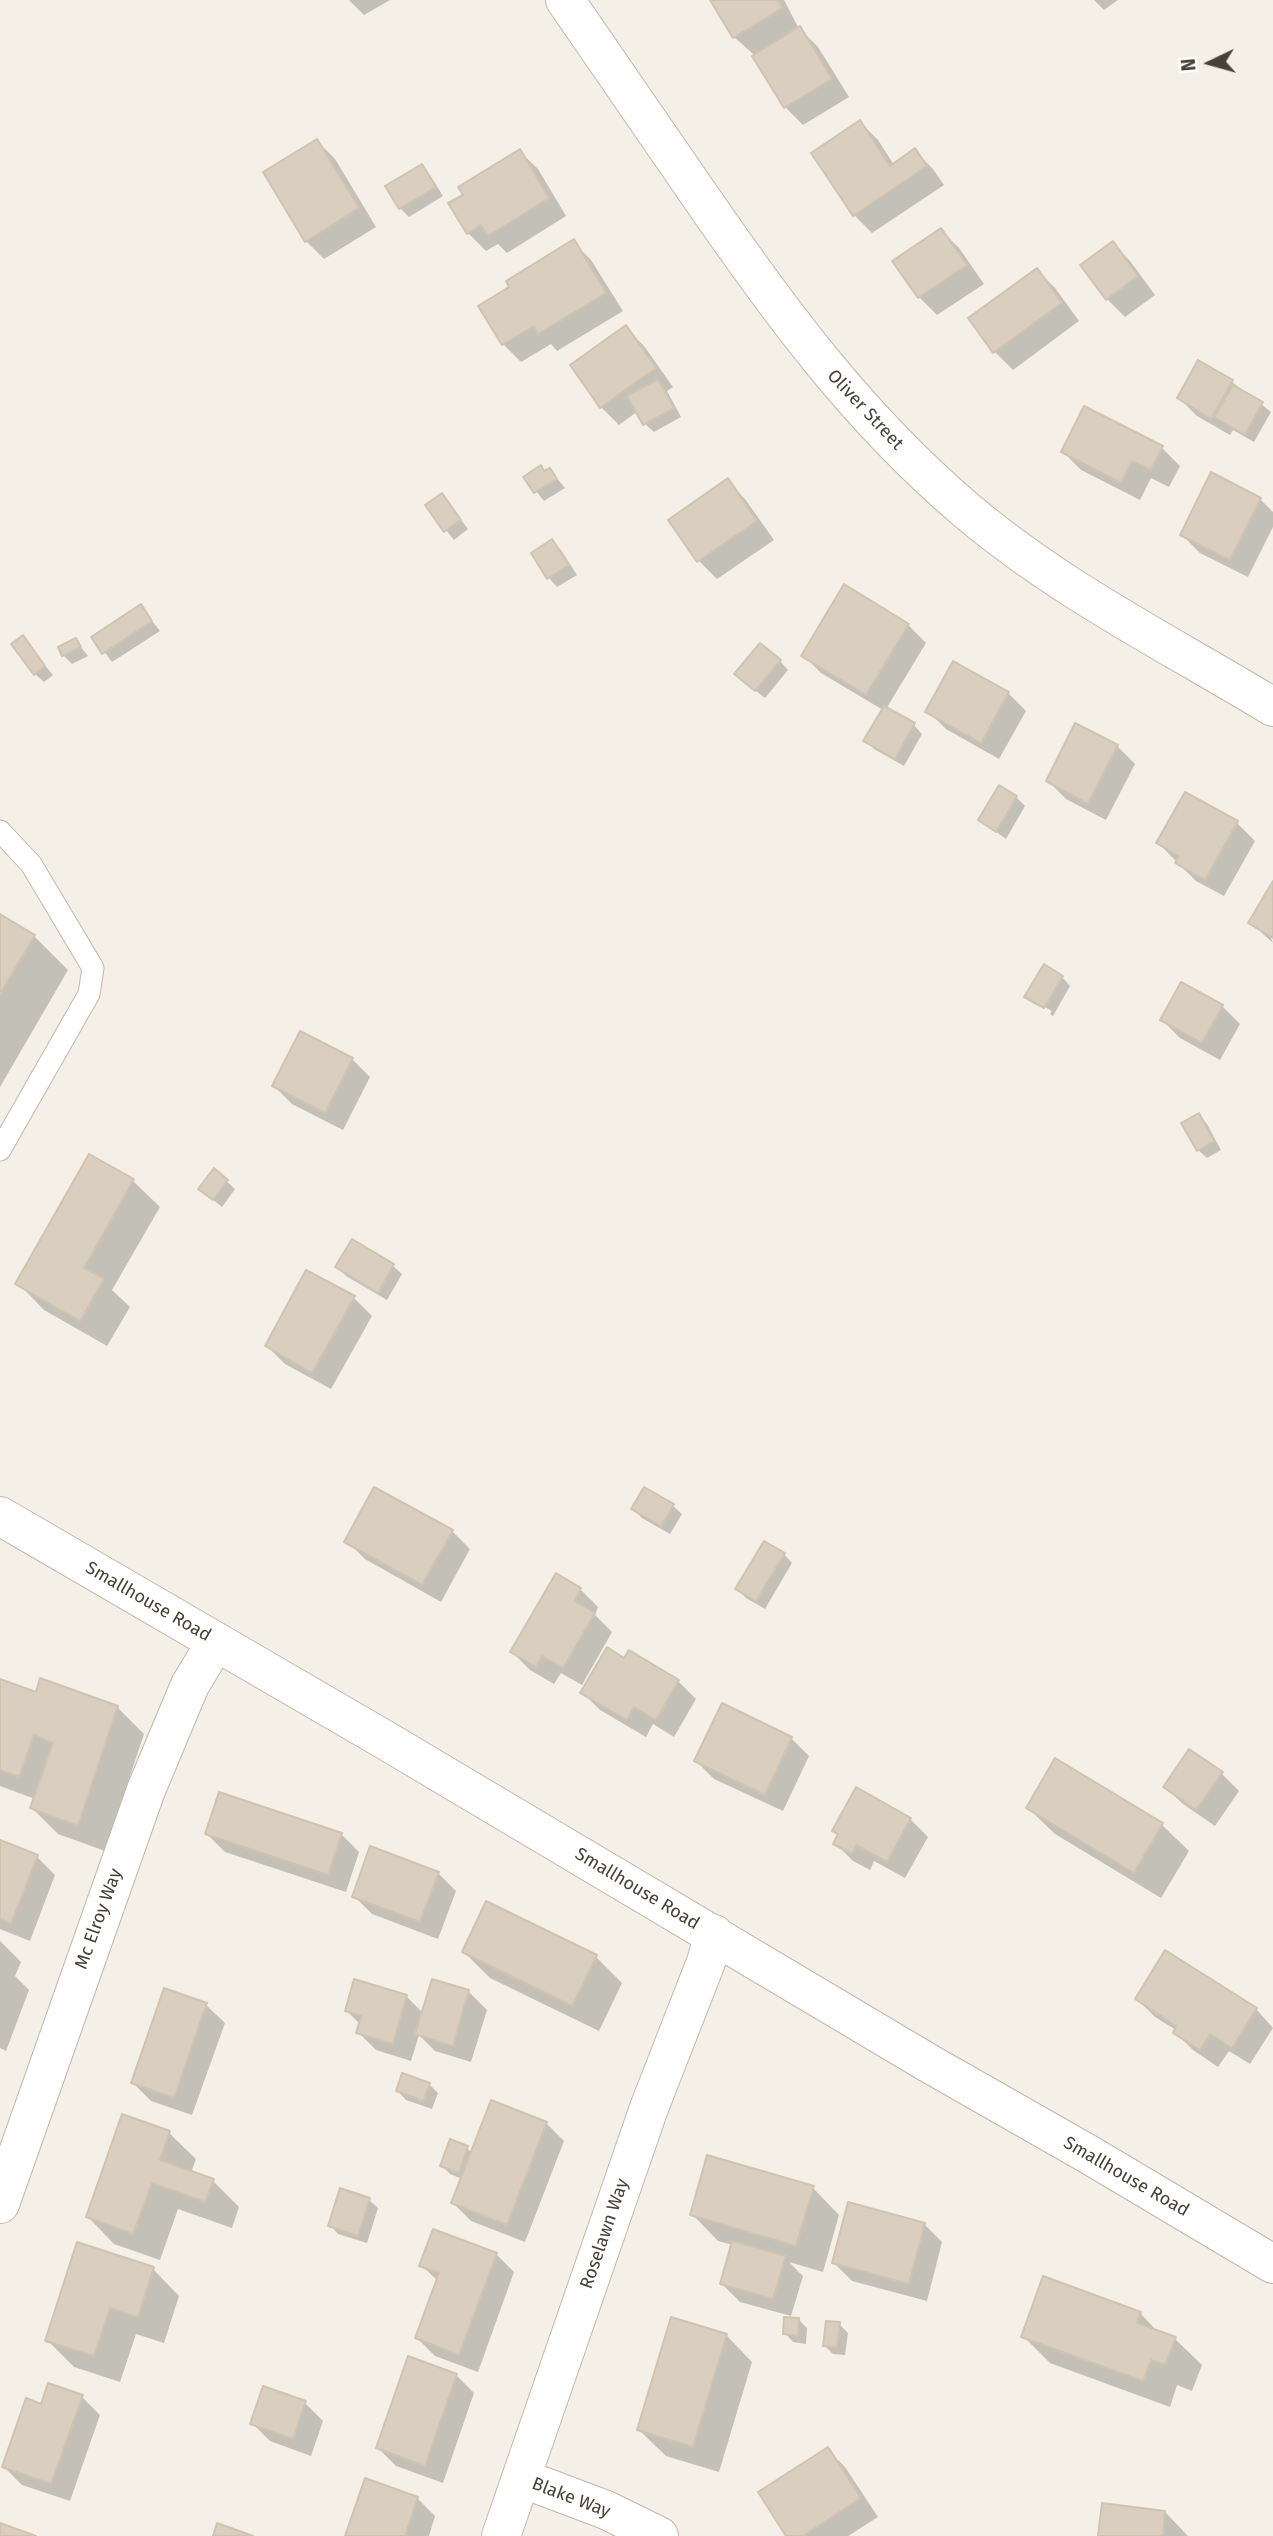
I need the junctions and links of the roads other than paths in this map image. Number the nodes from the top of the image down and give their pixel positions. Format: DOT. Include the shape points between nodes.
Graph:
graph roads {
  1 [pos="565,0"];
  2 [pos="1273,707"];
  3 [pos="0,831"];
  4 [pos="0,1150"];
  5 [pos="0,1516"];
  6 [pos="216,1642"];
  7 [pos="714,1934"];
  8 [pos="0,2204"];
  9 [pos="1273,2264"];
  10 [pos="521,2478"];
  11 [pos="501,2536"];
  12 [pos="659,2536"];
  1 -- 2 [label="street, Oliver Street" via="750,269 882,433 966,510 1038,567"];
  3 -- 4 [label="lane" via="31,864 93,968 89,994"];
  5 -- 6 [label="street, Smallhouse Road"];
  6 -- 7 [label="street, Smallhouse Road"];
  6 -- 8 [label="street, Mc Elroy Way" via="190,1685 146,1790"];
  7 -- 9 [label="street, Smallhouse Road"];
  7 -- 10 [label="street, Roselawn Way" via="641,2129"];
  10 -- 11 [label="street, Roselawn Way"];
  10 -- 12 [label="street, Blake Way"];
}
